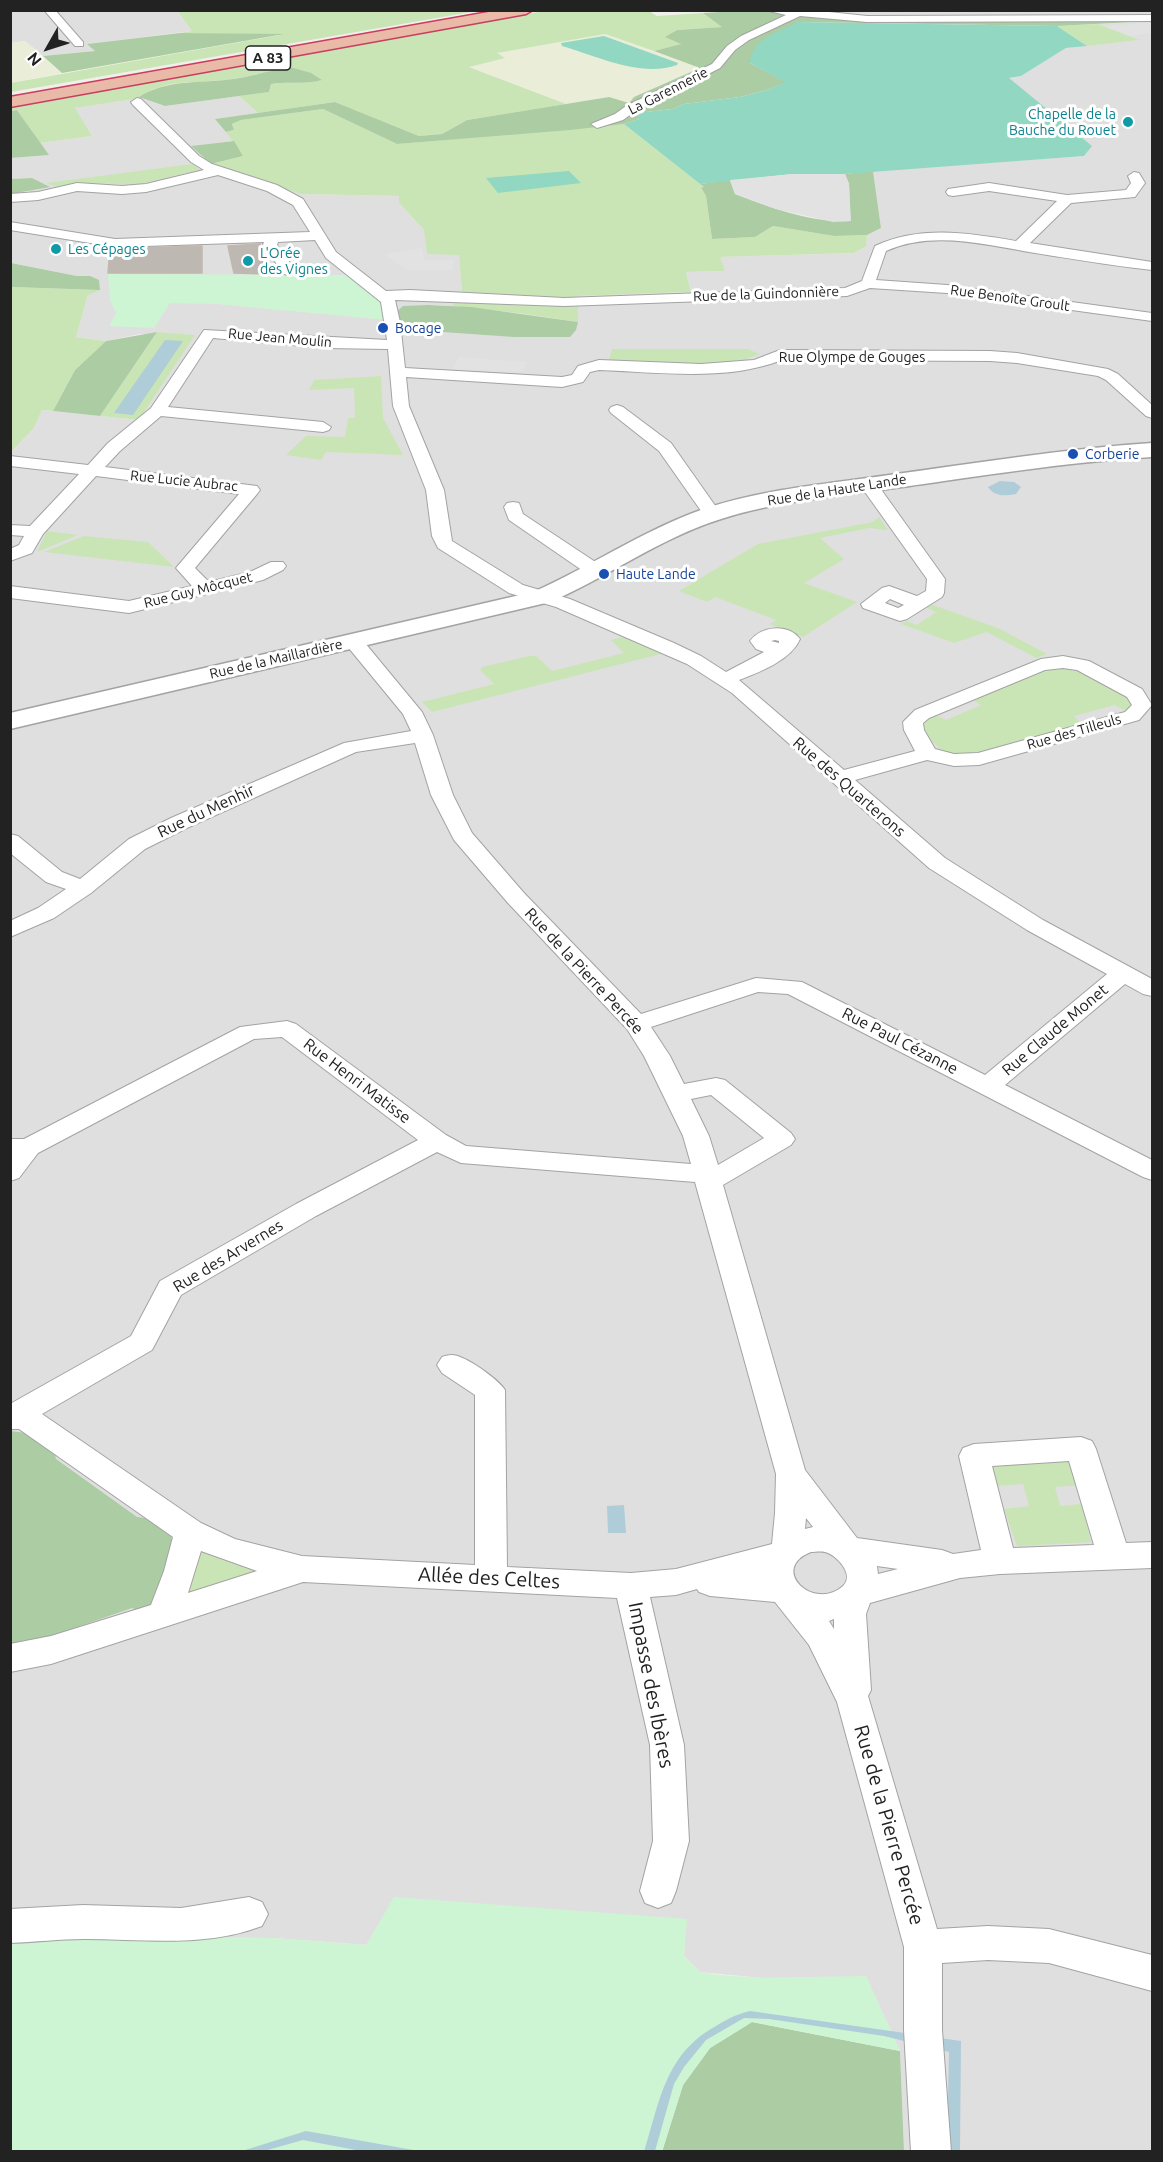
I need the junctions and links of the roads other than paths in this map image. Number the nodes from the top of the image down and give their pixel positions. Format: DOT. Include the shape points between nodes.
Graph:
graph roads {
  1 [pos="49,10"];
  2 [pos="487,10"];
  3 [pos="500,10"];
  4 [pos="526,10"];
  5 [pos="770,10"];
  6 [pos="796,14"];
  7 [pos="1152,18"];
  8 [pos="79,44"];
  9 [pos="10,95"];
  10 [pos="10,102"];
  11 [pos="137,102"];
  12 [pos="597,124"];
  13 [pos="218,171"];
  14 [pos="1134,176"];
  15 [pos="953,192"];
  16 [pos="10,198"];
  17 [pos="1067,199"];
  18 [pos="10,226"];
  19 [pos="318,236"];
  20 [pos="272,238"];
  21 [pos="1019,246"];
  22 [pos="1152,266"];
  23 [pos="289,271"];
  24 [pos="868,284"];
  25 [pos="384,296"];
  26 [pos="1152,317"];
  27 [pos="395,345"];
  28 [pos="399,372"];
  29 [pos="1149,391"];
  30 [pos="1129,392"];
  31 [pos="616,410"];
  32 [pos="157,411"];
  33 [pos="1152,413"];
  34 [pos="323,427"];
  35 [pos="1152,450"];
  36 [pos="10,461"];
  37 [pos="92,471"];
  38 [pos="869,485"];
  39 [pos="513,507"];
  40 [pos="712,514"];
  41 [pos="10,530"];
  42 [pos="35,532"];
  43 [pos="10,556"];
  44 [pos="276,566"];
  45 [pos="596,571"];
  46 [pos="205,590"];
  47 [pos="10,592"];
  48 [pos="541,597"];
  49 [pos="920,603"];
  50 [pos="353,641"];
  51 [pos="778,651"];
  52 [pos="726,680"];
  53 [pos="10,721"];
  54 [pos="423,735"];
  55 [pos="927,754"];
  56 [pos="838,778"];
  57 [pos="10,841"];
  58 [pos="83,888"];
  59 [pos="10,930"];
  60 [pos="1122,974"];
  61 [pos="1152,989"];
  62 [pos="636,1024"];
  63 [pos="988,1086"];
  64 [pos="676,1094"];
  65 [pos="436,1141"];
  66 [pos="20,1148"];
  67 [pos="1152,1171"];
  68 [pos="10,1172"];
  69 [pos="707,1178"];
  70 [pos="452,1365"];
  71 [pos="12,1416"];
  72 [pos="791,1474"];
  73 [pos="190,1532"];
  74 [pos="848,1548"];
  75 [pos="785,1552"];
  76 [pos="1152,1555"];
  77 [pos="1114,1557"];
  78 [pos="1000,1561"];
  79 [pos="960,1565"];
  80 [pos="302,1569"];
  81 [pos="490,1577"];
  82 [pos="676,1582"];
  83 [pos="632,1586"];
  84 [pos="788,1594"];
  85 [pos="856,1595"];
  86 [pos="164,1613"];
  87 [pos="10,1658"];
  88 [pos="854,1702"];
  89 [pos="658,1891"];
  90 [pos="249,1914"];
  91 [pos="10,1926"];
  92 [pos="923,1947"];
  93 [pos="1152,1973"];
  94 [pos="931,2151"];
  1 -- 8 [label="street"];
  2 -- 9 [label="highway"];
  3 -- 9 [label="highway, A 83"];
  4 -- 10 [label="highway, A 83"];
  5 -- 6 [label="street"];
  6 -- 7 [label="street" via="891,19"];
  6 -- 12 [label="street, La Garennerie" via="745,38 716,66 691,80"];
  11 -- 13 [label="street" via="195,159"];
  13 -- 16 [label="street" via="146,188 76,187"];
  13 -- 19 [label="street" via="298,201"];
  14 -- 17 [label="street" via="1138,183 1130,194"];
  15 -- 17 [label="street" via="989,187"];
  17 -- 21 [label="street"];
  18 -- 20 [label="street" via="116,243"];
  19 -- 20 [label="street"];
  19 -- 25 [label="street" via="331,255"];
  20 -- 23 [label="street" via="270,245"];
  21 -- 22 [label="street"];
  21 -- 24 [label="street" via="953,237 899,240 880,249"];
  24 -- 25 [label="street, Rue de la Guindonnière" via="847,292 564,302"];
  24 -- 26 [label="street, Rue Benoîte Groult" via="947,289"];
  25 -- 27 [label="street, Rue des Quarterons" via="390,304"];
  27 -- 28 [label="street, Rue des Quarterons"];
  27 -- 32 [label="street, Rue Jean Moulin" via="209,333"];
  28 -- 30 [label="street, Rue Olympe de Gouges" via="562,382 577,379 584,369 599,365 701,369 757,364 780,356 990,356 1102,372"];
  28 -- 48 [label="street, Rue des Quarterons" via="401,406 435,490 444,544 516,589"];
  29 -- 30 [label="street"];
  30 -- 33 [label="street, Rue Olympe de Gouges"];
  31 -- 40 [label="street" via="665,447"];
  32 -- 34 [label="street"];
  32 -- 37 [label="street" via="122,439"];
  35 -- 38 [label="street, Rue de la Haute Lande"];
  36 -- 37 [label="street, Rue Lucie Aubrac"];
  37 -- 42 [label="street"];
  37 -- 46 [label="street, Rue Lucie Aubrac" via="251,490 186,568"];
  38 -- 40 [label="street, Rue de la Haute Lande" via="763,501"];
  38 -- 49 [label="street" via="936,579 935,593"];
  39 -- 45 [label="street" via="515,516"];
  40 -- 45 [label="street, Rue de la Haute Lande"];
  41 -- 42 [label="street"];
  42 -- 43 [label="street" via="26,549"];
  44 -- 46 [label="street, Rue Guy Môcquet" via="256,576"];
  45 -- 48 [label="street, Rue de la Haute Lande"];
  46 -- 47 [label="street, Rue Guy Môcquet" via="129,607"];
  48 -- 50 [label="street, Rue de la Maillardière"];
  48 -- 52 [label="street, Rue des Quarterons" via="667,647"];
  50 -- 53 [label="street, Rue de la Maillardière"];
  50 -- 54 [label="street, Rue de la Pierre Percée" via="412,712"];
  51 -- 52 [label="street"];
  52 -- 56 [label="street, Rue des Quarterons"];
  54 -- 58 [label="street, Rue du Menhir" via="351,747 263,784 137,844"];
  54 -- 62 [label="street, Rue de la Pierre Percée" via="442,795 462,835"];
  55 -- 55 [label="street, Rue des Tilleuls" via="954,760 979,759 1132,716 1143,706 1136,693 1082,665 1041,665 922,714 913,722"];
  55 -- 56 [label="street, Rue des Tilleuls"];
  56 -- 60 [label="street, Rue des Quarterons" via="911,842 961,879"];
  57 -- 58 [label="street" via="54,877"];
  58 -- 59 [label="street, Rue du Menhir" via="46,913"];
  60 -- 61 [label="street, Rue des Quarterons"];
  60 -- 63 [label="street, Rue Claude Monet"];
  62 -- 63 [label="street, Rue Paul Cézanne" via="756,985 793,987"];
  62 -- 64 [label="street, Rue de la Pierre Percée"];
  63 -- 67 [label="street, Rue Paul Cézanne"];
  64 -- 69 [label="street, Rue de la Pierre Percée" via="696,1136"];
  64 -- 69 [label="street" via="716,1086 782,1138"];
  65 -- 66 [label="street, Rue Henri Matisse" via="287,1029 249,1032"];
  65 -- 69 [label="street, Rue Henri Matisse" via="461,1154"];
  65 -- 71 [label="street, Rue des Arvernes" via="170,1288 142,1343"];
  66 -- 68 [label="street, Rue Henri Matisse"];
  69 -- 72 [label="street, Rue de la Pierre Percée"];
  70 -- 81 [label="street" via="490,1390"];
  71 -- 73 [label="street, Allée des Celtes" via="38,1426"];
  72 -- 74 [label="street, Rue de la Pierre Percée"];
  72 -- 75 [label="street, Rue de la Pierre Percée"];
  73 -- 80 [label="street, Allée des Celtes" via="235,1551"];
  73 -- 86 [label="street"];
  74 -- 75 [label="street" via="822,1539 797,1543"];
  74 -- 79 [label="street"];
  74 -- 85 [label="street" via="862,1565 863,1584"];
  75 -- 82 [label="street, Allée des Celtes"];
  75 -- 84 [label="street" via="777,1572"];
  76 -- 77 [label="street"];
  77 -- 78 [label="street"];
  77 -- 78 [label="street" via="1081,1449 974,1456"];
  78 -- 79 [label="street"];
  79 -- 85 [label="street"];
  80 -- 81 [label="street, Allée des Celtes"];
  80 -- 86 [label="street, Allée des Celtes"];
  81 -- 83 [label="street, Allée des Celtes"];
  82 -- 83 [label="street, Allée des Celtes"];
  82 -- 84 [label="street, Allée des Celtes" via="746,1585"];
  83 -- 89 [label="street, Impasse des Ibères" via="667,1745 671,1841"];
  84 -- 85 [label="street" via="812,1606 832,1608"];
  84 -- 88 [label="street, Rue de la Pierre Percée" via="821,1636"];
  85 -- 88 [label="street, Rue de la Pierre Percée" via="850,1614"];
  86 -- 87 [label="street, Allée des Celtes" via="51,1650"];
  88 -- 92 [label="street, Rue de la Pierre Percée"];
  90 -- 91 [label="street" via="181,1925 83,1922"];
  92 -- 93 [label="street" via="988,1943 1049,1947"];
  92 -- 94 [label="street, Rue de la Pierre Percée" via="923,2030"];
}
